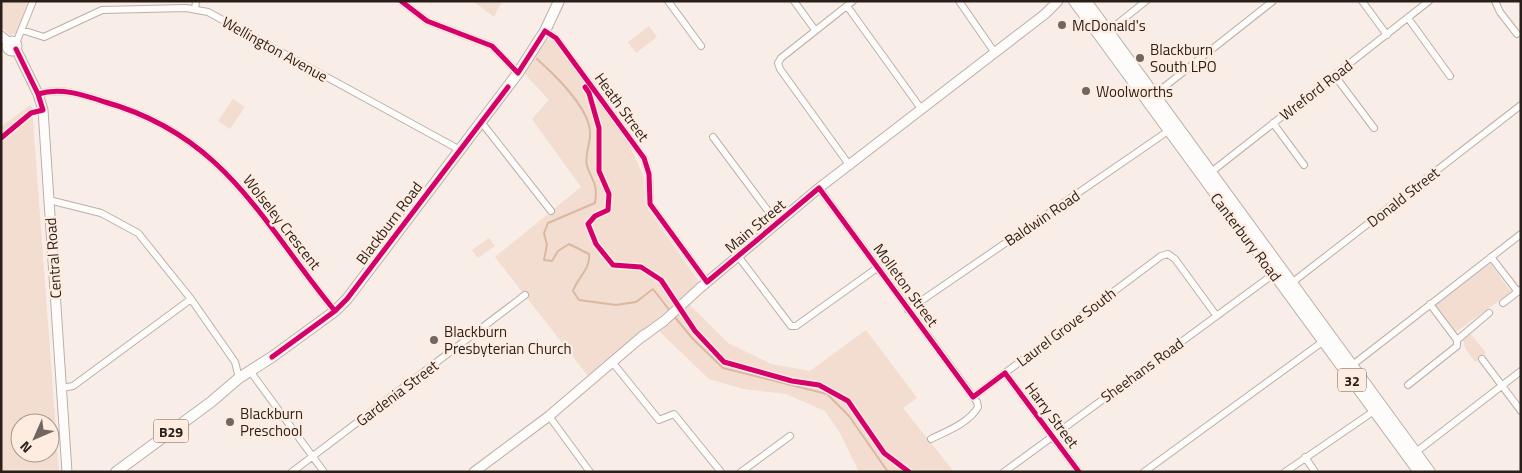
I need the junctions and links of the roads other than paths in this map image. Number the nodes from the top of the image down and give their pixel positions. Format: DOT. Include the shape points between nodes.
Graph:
graph roads {
  1 [pos="33,1"];
  2 [pos="196,1"];
  3 [pos="401,1"];
  4 [pos="559,1"];
  5 [pos="668,1"];
  6 [pos="794,1"];
  7 [pos="853,1"];
  8 [pos="958,1"];
  9 [pos="1058,1"];
  10 [pos="1067,1"];
  11 [pos="1074,1"];
  12 [pos="1086,1"];
  13 [pos="1146,1"];
  14 [pos="1273,1"];
  15 [pos="1362,1"];
  16 [pos="1429,1"];
  17 [pos="1495,1"];
  18 [pos="847,6"];
  19 [pos="195,9"];
  20 [pos="1045,14"];
  21 [pos="1408,18"];
  22 [pos="22,30"];
  23 [pos="815,30"];
  24 [pos="545,31"];
  25 [pos="1104,34"];
  26 [pos="1517,34"];
  27 [pos="1387,35"];
  28 [pos="1,36"];
  29 [pos="14,45"];
  30 [pos="701,46"];
  31 [pos="995,53"];
  32 [pos="518,73"];
  33 [pos="1335,76"];
  34 [pos="1450,76"];
  35 [pos="38,94"];
  36 [pos="1154,95"];
  37 [pos="1521,106"];
  38 [pos="922,110"];
  39 [pos="482,123"];
  40 [pos="1273,123"];
  41 [pos="1172,128"];
  42 [pos="1374,128"];
  43 [pos="713,137"];
  44 [pos="460,150"];
  45 [pos="1304,165"];
  46 [pos="850,166"];
  47 [pos="1206,175"];
  48 [pos="819,188"];
  49 [pos="49,200"];
  50 [pos="551,211"];
  51 [pos="776,223"];
  52 [pos="1521,234"];
  53 [pos="738,256"];
  54 [pos="1491,257"];
  55 [pos="878,268"];
  56 [pos="1277,271"];
  57 [pos="703,286"];
  58 [pos="1288,286"];
  59 [pos="1519,290"];
  60 [pos="525,296"];
  61 [pos="190,300"];
  62 [pos="1503,303"];
  63 [pos="1430,304"];
  64 [pos="908,310"];
  65 [pos="335,311"];
  66 [pos="1489,313"];
  67 [pos="1216,315"];
  68 [pos="1326,338"];
  69 [pos="1456,340"];
  70 [pos="1482,359"];
  71 [pos="235,362"];
  72 [pos="613,363"];
  73 [pos="1348,368"];
  74 [pos="1521,371"];
  75 [pos="247,373"];
  76 [pos="1005,373"];
  77 [pos="1408,384"];
  78 [pos="1502,386"];
  79 [pos="62,388"];
  80 [pos="973,397"];
  81 [pos="1374,411"];
  82 [pos="1521,411"];
  83 [pos="549,416"];
  84 [pos="790,436"];
  85 [pos="1052,436"];
  86 [pos="931,439"];
  87 [pos="1416,452"];
  88 [pos="312,457"];
  89 [pos="1305,457"];
  90 [pos="67,472"];
  91 [pos="116,472"];
  92 [pos="292,472"];
  93 [pos="324,472"];
  94 [pos="474,472"];
  95 [pos="590,472"];
  96 [pos="721,472"];
  97 [pos="741,472"];
  98 [pos="1004,472"];
  99 [pos="1079,472"];
  100 [pos="1144,472"];
  101 [pos="1285,472"];
  102 [pos="1316,472"];
  103 [pos="1419,472"];
  104 [pos="1430,472"];
  1 -- 22 [label="street"];
  2 -- 19 [label="street"];
  3 -- 32 [label="street" via="427,21 492,46"];
  4 -- 24 [label="main road, Blackburn Road / B29"];
  5 -- 30 [label="street"];
  6 -- 23 [label="street"];
  7 -- 18 [label="street"];
  8 -- 31 [label="street"];
  9 -- 20 [label="street, Main Street"];
  10 -- 20 [label="street, Main Street"];
  11 -- 25 [label="main road, Canterbury Road / 32"];
  12 -- 25 [label="main road, Canterbury Road / 32"];
  13 -- 25 [label="street"];
  14 -- 36 [label="street"];
  15 -- 27 [label="street"];
  16 -- 21 [label="street, Wreford Road"];
  17 -- 26 [label="street"];
  18 -- 23 [label="street"];
  18 -- 38 [label="street"];
  19 -- 22 [label="street, Wellington Avenue" via="102,10 44,37"];
  19 -- 44 [label="street, Wellington Avenue" via="208,12"];
  20 -- 31 [label="street, Main Street"];
  21 -- 27 [label="street, Wreford Road"];
  21 -- 34 [label="street"];
  22 -- 29 [label="street"];
  23 -- 46 [label="street" via="778,63"];
  24 -- 32 [label="main road, Blackburn Road / B29"];
  24 -- 57 [label="street, Heath Street" via="556,38 644,158 649,174 650,204"];
  25 -- 36 [label="main road, Canterbury Road / 32"];
  25 -- 41 [label="main road, Canterbury Road / 32"];
  27 -- 33 [label="street, Wreford Road"];
  28 -- 29 [label="street, Central Road"];
  29 -- 35 [label="street, Central Road"];
  31 -- 38 [label="street, Main Street"];
  32 -- 39 [label="main road, Blackburn Road / B29"];
  33 -- 40 [label="street, Wreford Road"];
  33 -- 42 [label="street"];
  35 -- 49 [label="street, Central Road" via="43,110"];
  35 -- 65 [label="street, Wolseley Crescent" via="55,91 119,106 162,125 200,149 235,181"];
  36 -- 41 [label="main road, Canterbury Road / 32"];
  37 -- 58 [label="street, Donald Street"];
  38 -- 46 [label="street, Main Street"];
  39 -- 44 [label="main road, Blackburn Road / B29"];
  39 -- 50 [label="street"];
  40 -- 45 [label="street"];
  40 -- 47 [label="street, Wreford Road"];
  41 -- 47 [label="main road, Canterbury Road / 32"];
  41 -- 64 [label="street, Baldwin Road"];
  43 -- 51 [label="street"];
  44 -- 65 [label="main road, Blackburn Road / B29"];
  46 -- 48 [label="street, Main Street"];
  47 -- 56 [label="main road, Canterbury Road / 32"];
  48 -- 51 [label="street, Main Street"];
  48 -- 55 [label="street, Molleton Street"];
  49 -- 61 [label="street" via="101,213 138,233"];
  49 -- 79 [label="street, Central Road"];
  51 -- 53 [label="street, Main Street"];
  52 -- 54 [label="street"];
  53 -- 55 [label="street" via="792,326"];
  53 -- 57 [label="street, Main Street"];
  54 -- 59 [label="street"];
  54 -- 63 [label="street"];
  55 -- 64 [label="street, Molleton Street"];
  56 -- 58 [label="main road, Canterbury Road / 32"];
  56 -- 67 [label="street, Sheehans Road"];
  57 -- 72 [label="street, Main Street"];
  58 -- 68 [label="main road, Canterbury Road / 32"];
  59 -- 62 [label="street"];
  60 -- 88 [label="street, Gardenia Street"];
  61 -- 71 [label="street"];
  61 -- 79 [label="street" via="73,386"];
  63 -- 69 [label="street"];
  63 -- 73 [label="street"];
  64 -- 80 [label="street, Molleton Street"];
  65 -- 75 [label="main road, Blackburn Road / B29"];
  66 -- 69 [label="street"];
  67 -- 76 [label="street, Laurel Grove South" via="1168,254 1161,256"];
  67 -- 85 [label="street, Sheehans Road"];
  68 -- 73 [label="main road, Canterbury Road / 32"];
  68 -- 100 [label="street"];
  69 -- 77 [label="street" via="1454,350"];
  70 -- 78 [label="street"];
  71 -- 75 [label="street"];
  71 -- 75 [label="street"];
  72 -- 83 [label="street, Main Street"];
  72 -- 96 [label="street" via="659,420 674,414"];
  73 -- 81 [label="main road, Canterbury Road / 32"];
  73 -- 87 [label="main road, Canterbury Road / 32"];
  74 -- 78 [label="street"];
  75 -- 88 [label="street"];
  75 -- 91 [label="main road, Blackburn Road / B29"];
  76 -- 80 [label="street, Laurel Grove South"];
  76 -- 85 [label="street, Harry Street"];
  78 -- 82 [label="street"];
  78 -- 87 [label="street"];
  79 -- 90 [label="street, Central Road"];
  80 -- 86 [label="street" via="978,408 975,413"];
  81 -- 89 [label="street"];
  81 -- 103 [label="main road, Canterbury Road / 32"];
  83 -- 94 [label="street, Main Street"];
  83 -- 95 [label="street"];
  84 -- 97 [label="street"];
  85 -- 98 [label="street, Sheehans Road"];
  85 -- 99 [label="street, Harry Street"];
  87 -- 104 [label="main road, Canterbury Road / 32"];
  88 -- 92 [label="street, Gardenia Street"];
  88 -- 93 [label="street"];
  89 -- 101 [label="street"];
  89 -- 102 [label="street"];
}
